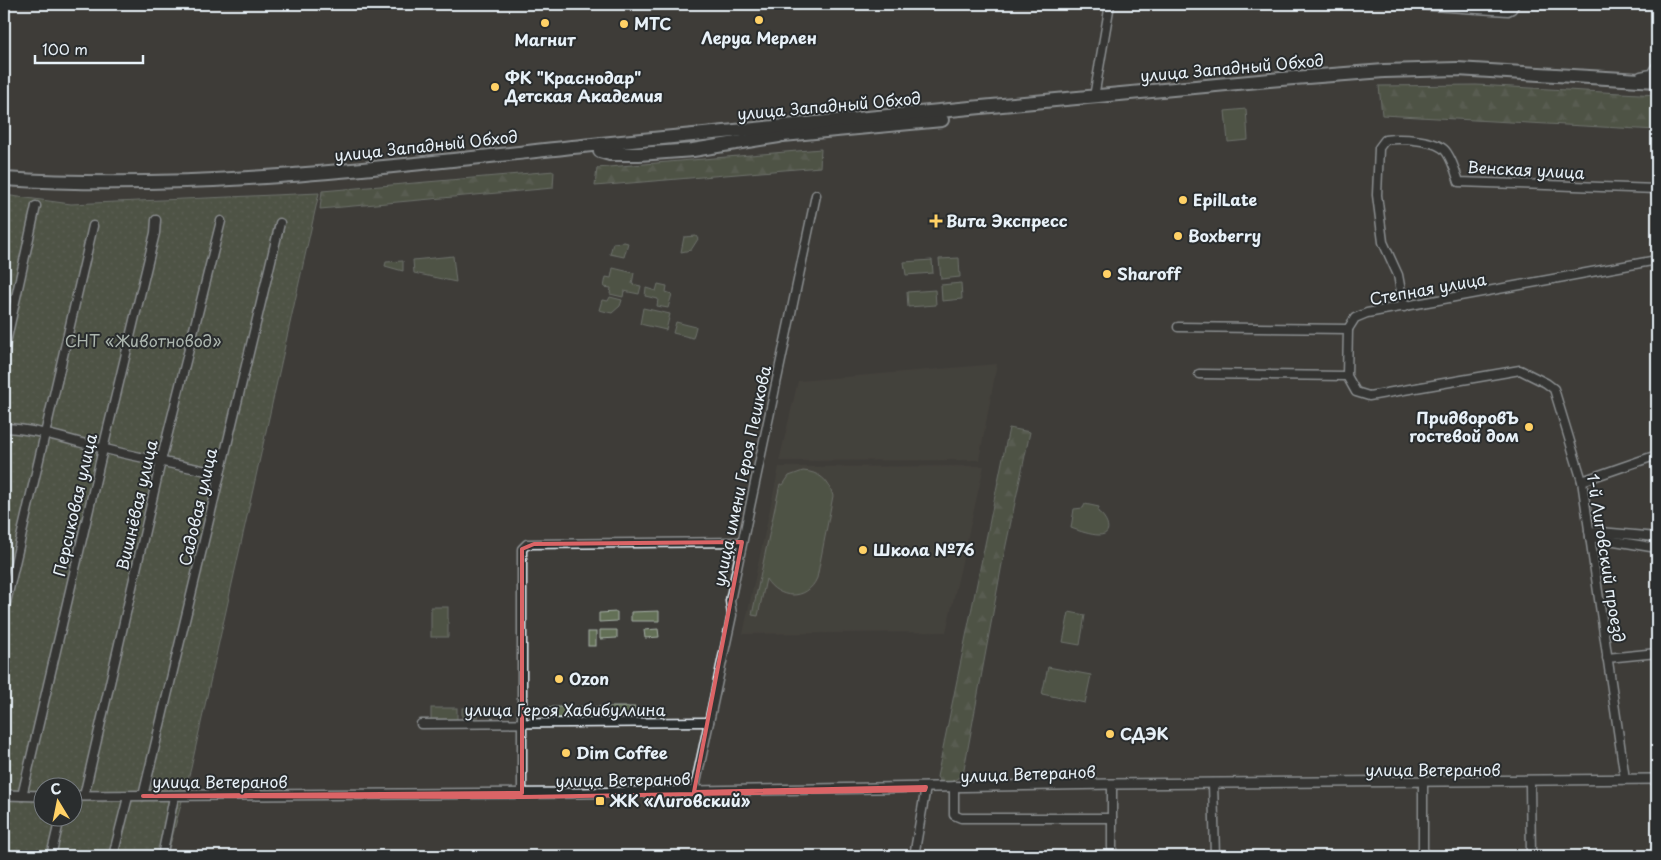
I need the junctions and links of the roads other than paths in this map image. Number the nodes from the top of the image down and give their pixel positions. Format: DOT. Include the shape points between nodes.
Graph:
graph roads {
  1 [pos="1110,4"];
  2 [pos="1402,4"];
  3 [pos="1515,4"];
  4 [pos="1657,65"];
  5 [pos="1423,70"];
  6 [pos="1657,81"];
  7 [pos="1657,90"];
  8 [pos="1094,97"];
  9 [pos="4,179"];
  10 [pos="4,186"];
  11 [pos="1657,189"];
  12 [pos="816,196"];
  13 [pos="36,206"];
  14 [pos="156,220"];
  15 [pos="221,221"];
  16 [pos="280,223"];
  17 [pos="93,226"];
  18 [pos="1657,260"];
  19 [pos="1404,307"];
  20 [pos="1178,327"];
  21 [pos="1348,329"];
  22 [pos="4,352"];
  23 [pos="1199,374"];
  24 [pos="1347,376"];
  25 [pos="4,428"];
  26 [pos="45,434"];
  27 [pos="103,449"];
  28 [pos="1657,455"];
  29 [pos="162,461"];
  30 [pos="220,474"];
  31 [pos="1582,481"];
  32 [pos="1590,534"];
  33 [pos="1657,537"];
  34 [pos="742,542"];
  35 [pos="1657,548"];
  36 [pos="4,611"];
  37 [pos="1657,653"];
  38 [pos="1607,658"];
  39 [pos="709,722"];
  40 [pos="421,724"];
  41 [pos="522,724"];
  42 [pos="1625,779"];
  43 [pos="1657,779"];
  44 [pos="1423,784"];
  45 [pos="1657,784"];
  46 [pos="1112,785"];
  47 [pos="1212,785"];
  48 [pos="1530,785"];
  49 [pos="925,788"];
  50 [pos="954,789"];
  51 [pos="694,792"];
  52 [pos="522,793"];
  53 [pos="22,796"];
  54 [pos="32,796"];
  55 [pos="84,796"];
  56 [pos="144,796"];
  57 [pos="128,797"];
  58 [pos="174,797"];
  59 [pos="4,798"];
  60 [pos="1112,818"];
  61 [pos="57,828"];
  62 [pos="50,856"];
  63 [pos="113,856"];
  64 [pos="162,856"];
  65 [pos="914,856"];
  66 [pos="1112,856"];
  67 [pos="1214,856"];
  68 [pos="1424,856"];
  69 [pos="1531,856"];
  1 -- 8 [label="street"];
  2 -- 3 [label="street" via="1508,11"];
  4 -- 5 [label="street" via="1651,74 1638,76 1518,68"];
  5 -- 6 [label="highway, улица Западный Обход" via="1520,72"];
  5 -- 8 [label="highway, улица Западный Обход" via="1281,79"];
  7 -- 10 [label="highway, улица Западный Обход" via="1487,76 1246,87 867,128 372,173 133,188"];
  8 -- 9 [label="highway, улица Западный Обход" via="242,178 132,183"];
  11 -- 19 [label="street, Венская улица" via="1460,182 1447,151 1436,144 1399,138 1385,140 1379,148 1377,195 1383,242 1398,275"];
  12 -- 34 [label="street, улица имени Героя Пешкова"];
  13 -- 22 [label="street"];
  14 -- 27 [label="street, Персиковая улица"];
  15 -- 29 [label="street, Вишнёвая улица"];
  16 -- 30 [label="street, Садовая улица"];
  17 -- 26 [label="street"];
  18 -- 19 [label="street, Степная улица"];
  19 -- 21 [label="street, Степная улица" via="1367,313 1355,318"];
  20 -- 21 [label="street"];
  21 -- 24 [label="street"];
  23 -- 24 [label="street"];
  24 -- 31 [label="street, 1-й Лиговский проезд" via="1356,392 1369,396 1520,370 1554,389"];
  25 -- 26 [label="street"];
  26 -- 27 [label="street"];
  26 -- 36 [label="street"];
  27 -- 29 [label="street"];
  27 -- 53 [label="street, Персиковая улица"];
  28 -- 31 [label="street"];
  29 -- 30 [label="street"];
  29 -- 55 [label="street, Вишнёвая улица"];
  30 -- 56 [label="street, Садовая улица"];
  31 -- 32 [label="street, 1-й Лиговский проезд"];
  32 -- 33 [label="street"];
  32 -- 35 [label="street"];
  32 -- 38 [label="street, 1-й Лиговский проезд"];
  34 -- 39 [label="street, улица имени Героя Пешкова" via="730,601 732,615"];
  34 -- 41 [label="street" via="523,546"];
  37 -- 38 [label="street"];
  38 -- 42 [label="street, 1-й Лиговский проезд"];
  39 -- 41 [label="street, улица Героя Хабибуллина"];
  39 -- 51 [label="street, улица имени Героя Пешкова"];
  40 -- 41 [label="street, улица Героя Хабибуллина"];
  41 -- 52 [label="street"];
  42 -- 43 [label="street, улица Ветеранов"];
  42 -- 47 [label="street, улица Ветеранов"];
  44 -- 47 [label="street, улица Ветеранов"];
  44 -- 48 [label="street, улица Ветеранов"];
  44 -- 68 [label="street"];
  45 -- 48 [label="street, улица Ветеранов"];
  46 -- 47 [label="street, улица Ветеранов"];
  46 -- 50 [label="street, улица Ветеранов"];
  46 -- 60 [label="street"];
  47 -- 67 [label="street"];
  48 -- 69 [label="street"];
  49 -- 50 [label="street, улица Ветеранов"];
  49 -- 51 [label="street, улица Ветеранов"];
  49 -- 58 [label="street, улица Ветеранов" via="523,797"];
  49 -- 65 [label="street"];
  50 -- 60 [label="street" via="954,815 961,818"];
  51 -- 52 [label="street, улица Ветеранов"];
  52 -- 56 [label="street, улица Ветеранов"];
  53 -- 54 [label="street"];
  53 -- 59 [label="street"];
  55 -- 57 [label="street"];
  56 -- 57 [label="street"];
  56 -- 58 [label="street, улица Ветеранов"];
  57 -- 63 [label="street"];
  58 -- 64 [label="street"];
  60 -- 66 [label="street"];
  61 -- 62 [label="street"];
}
